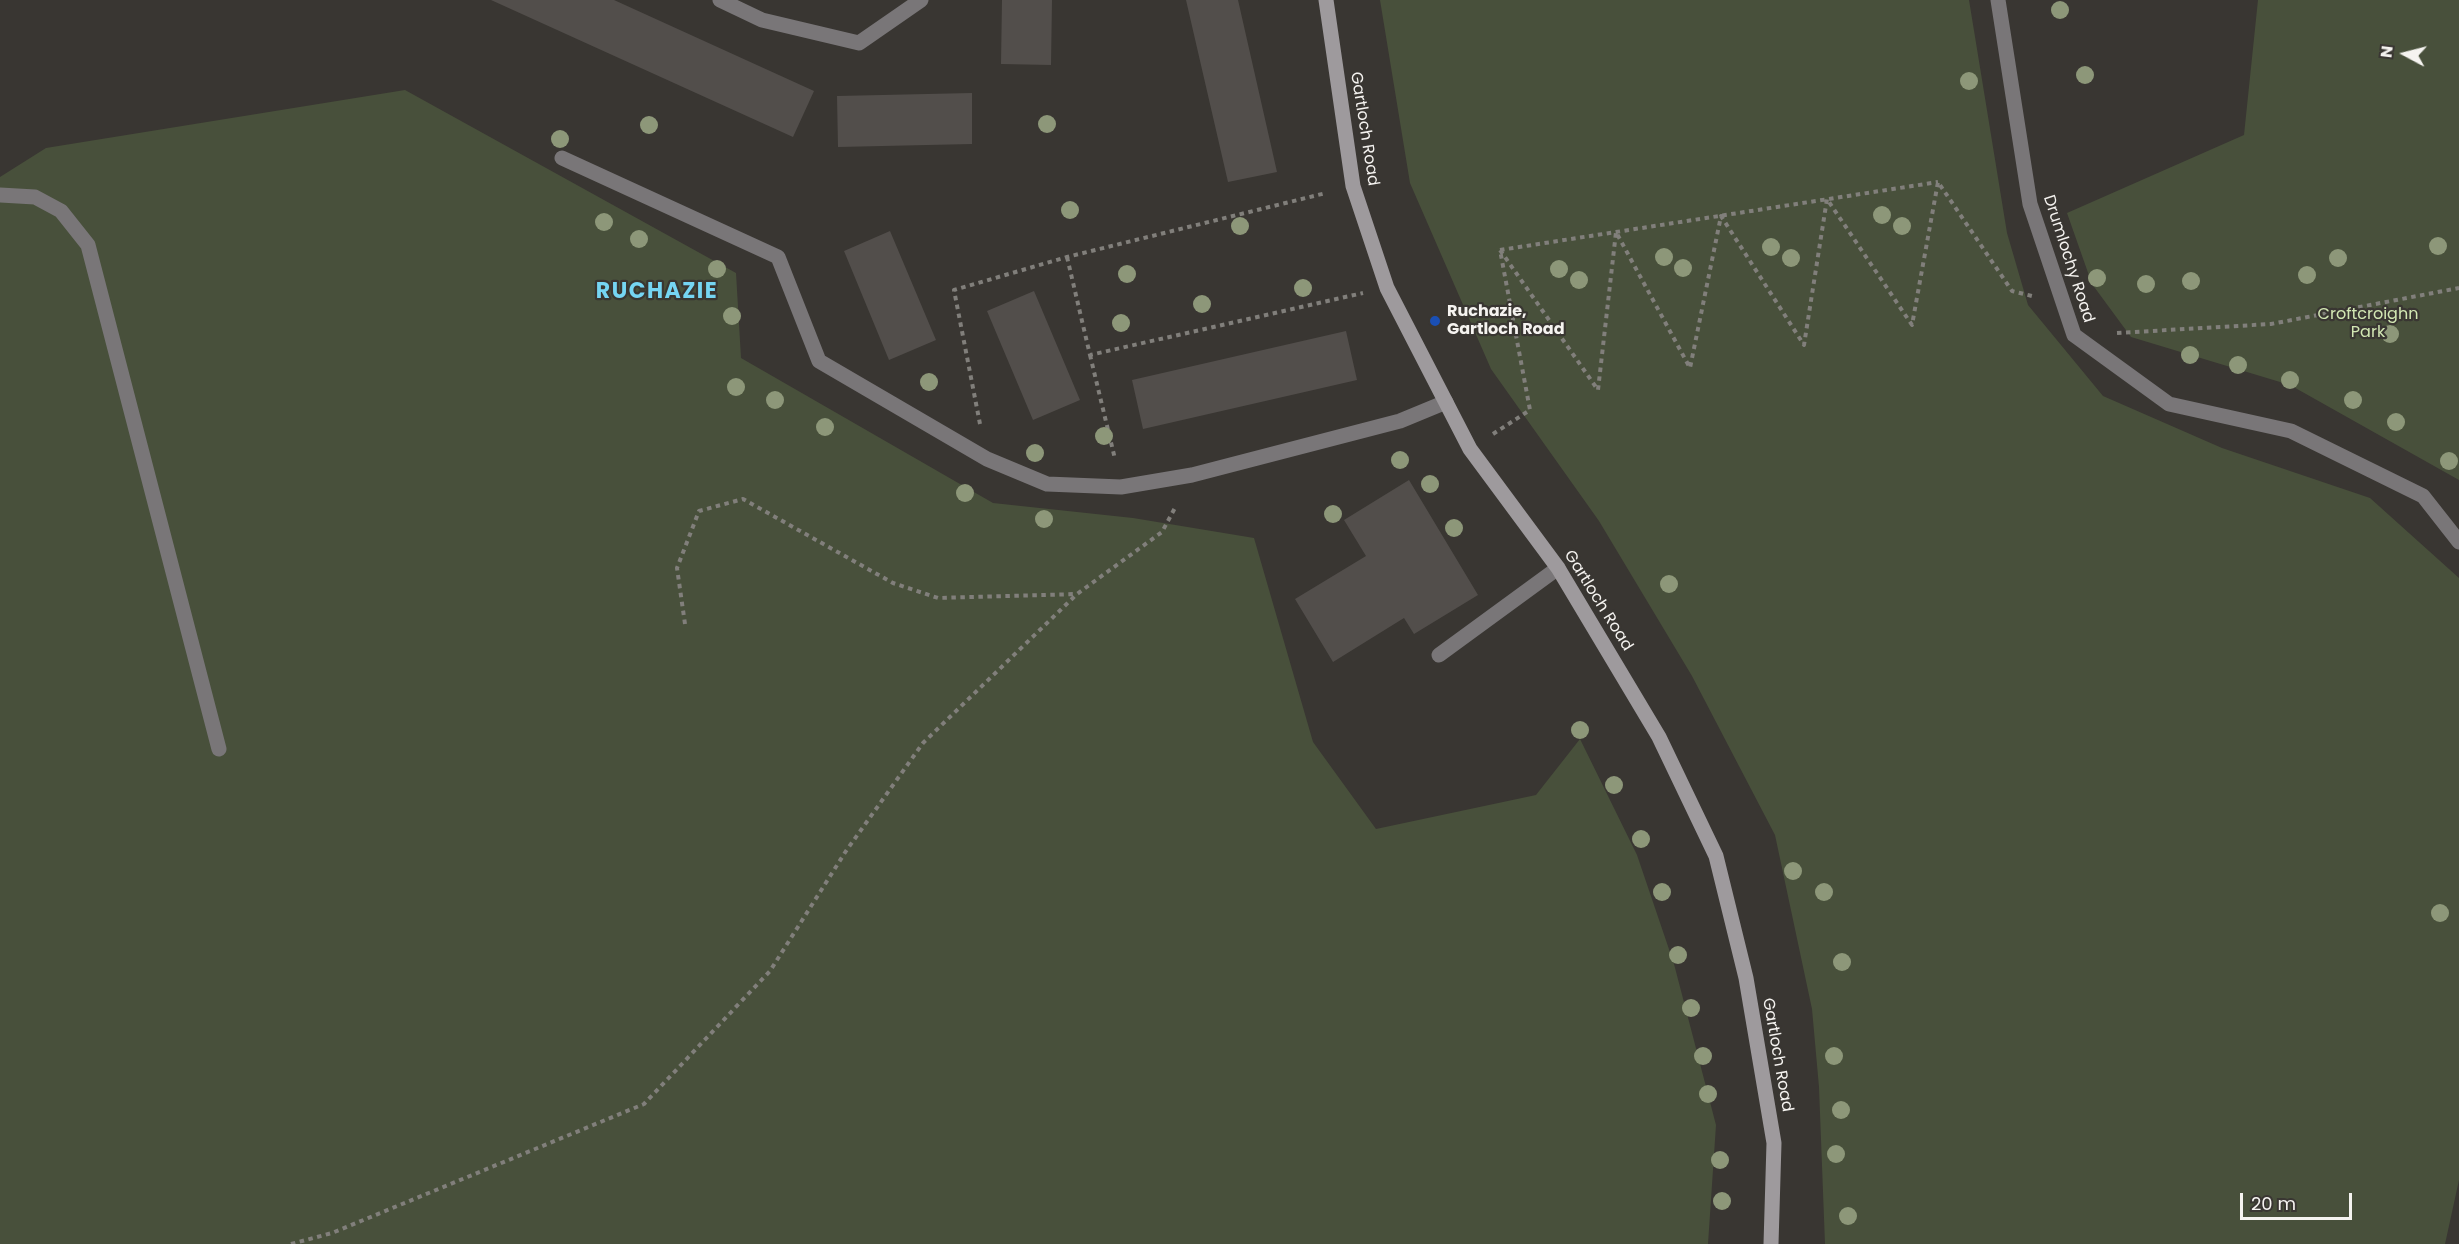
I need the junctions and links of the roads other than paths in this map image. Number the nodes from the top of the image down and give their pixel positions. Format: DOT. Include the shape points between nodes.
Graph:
graph roads {
  1 [pos="720,0"];
  2 [pos="921,0"];
  3 [pos="1326,0"];
  4 [pos="1998,0"];
  5 [pos="562,158"];
  6 [pos="0,195"];
  7 [pos="1446,402"];
  8 [pos="2459,542"];
  9 [pos="1558,568"];
  10 [pos="1439,655"];
  11 [pos="219,749"];
  12 [pos="1771,1244"];
  1 -- 2 [label="street" via="762,20 859,43"];
  3 -- 7 [label="main road, Gartloch Road" via="1353,186 1387,288"];
  4 -- 8 [label="street, Drumlochy Road" via="2030,204 2074,335 2169,404 2291,431 2423,496"];
  5 -- 7 [label="street" via="778,257 819,361 987,459 1047,484 1121,487 1192,475 1400,421"];
  6 -- 11 [label="street" via="35,197 61,211 88,245"];
  7 -- 9 [label="main road, Gartloch Road" via="1470,449"];
  9 -- 10 [label="street"];
  9 -- 12 [label="main road, Gartloch Road" via="1659,737 1716,856 1746,978 1774,1143"];
}
